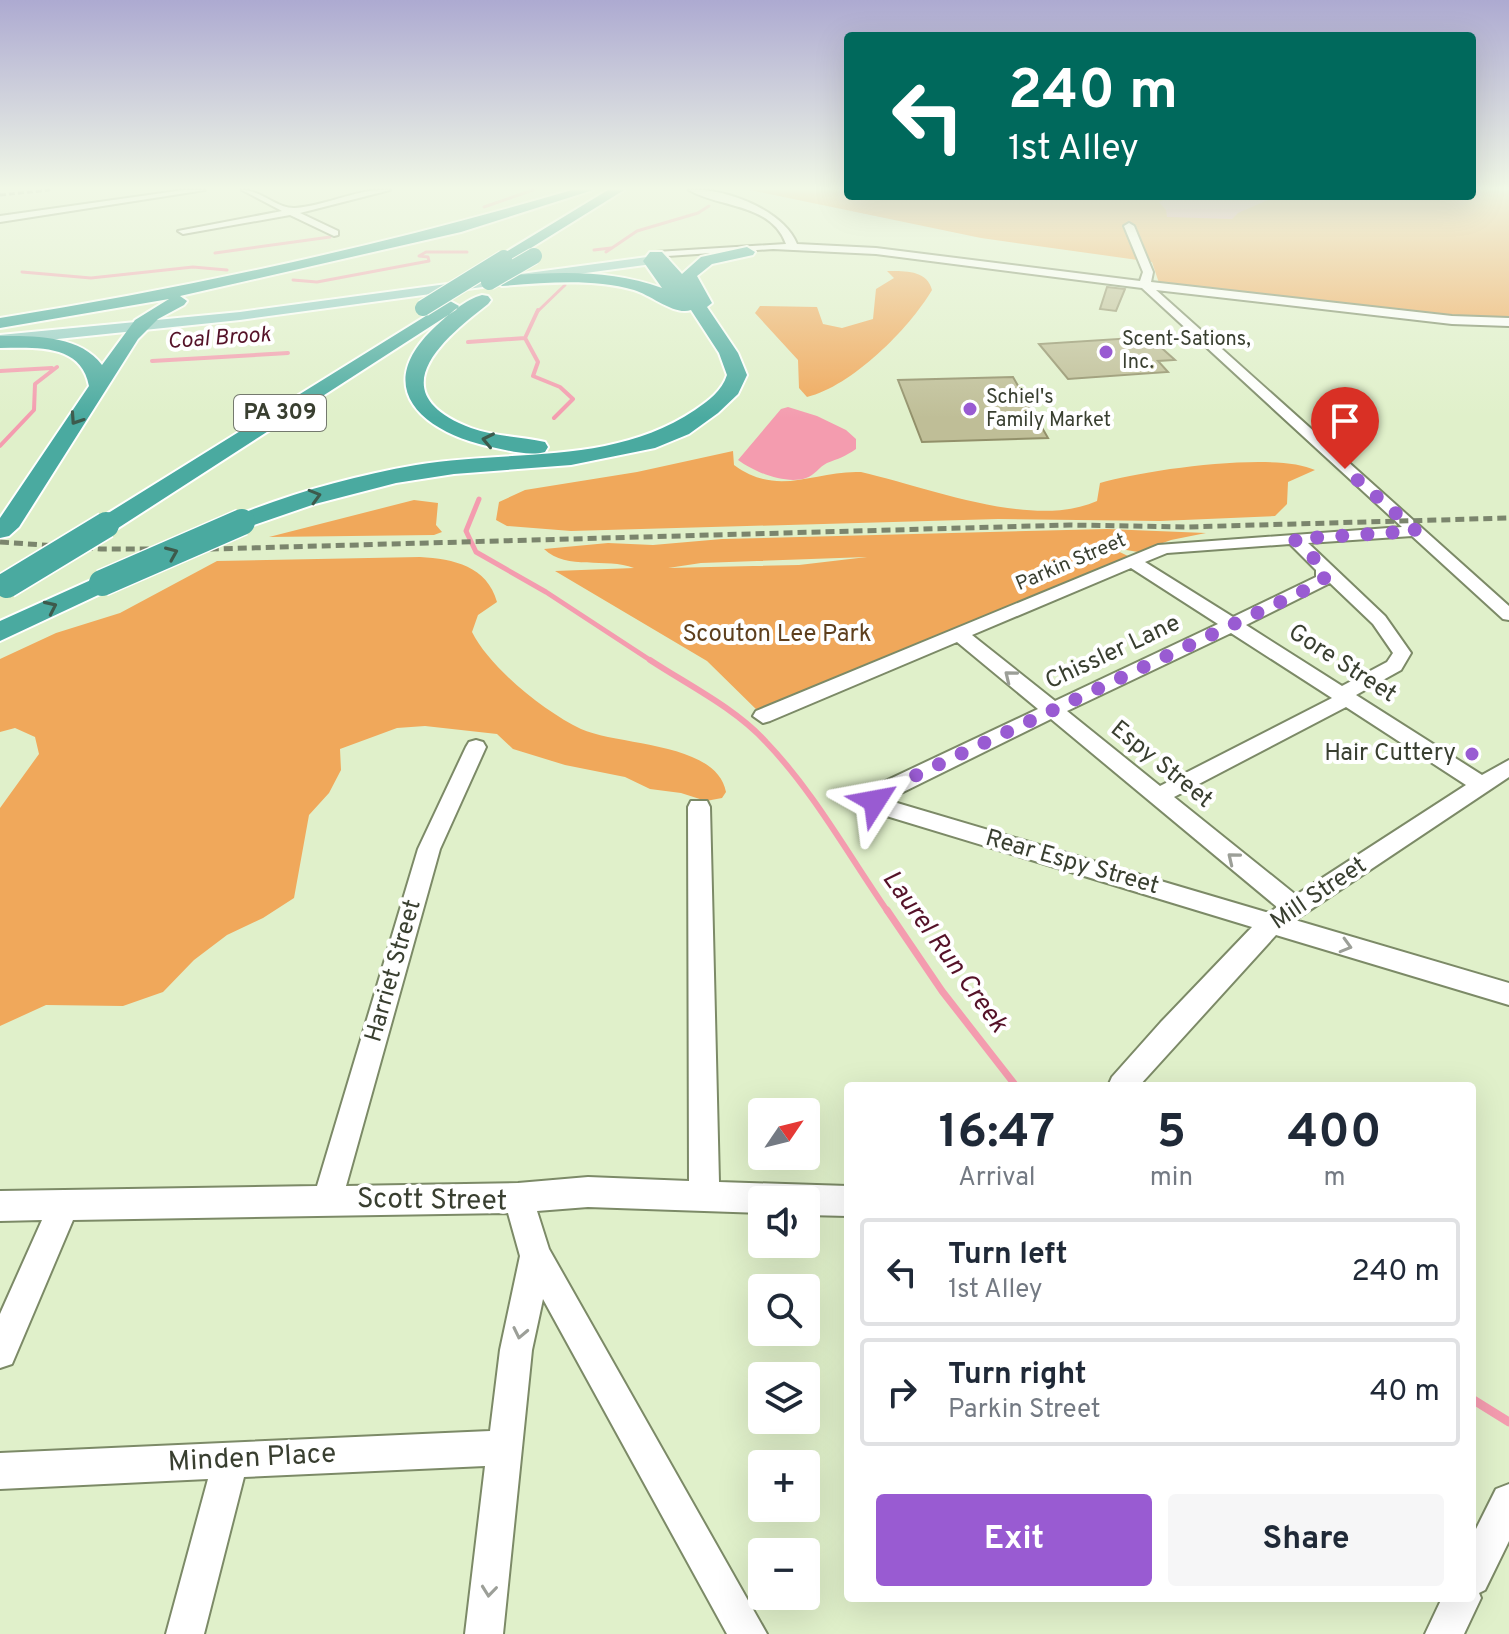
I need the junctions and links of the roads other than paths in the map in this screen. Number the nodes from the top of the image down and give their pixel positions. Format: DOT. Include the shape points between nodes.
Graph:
graph roads {
  1 [pos="289,266"];
  2 [pos="307,266"];
  3 [pos="491,266"];
  4 [pos="521,266"];
  5 [pos="526,266"];
  6 [pos="599,266"];
  7 [pos="605,266"];
  8 [pos="660,266"];
  9 [pos="662,266"];
  10 [pos="700,266"];
  11 [pos="999,266"];
  12 [pos="1146,266"];
  13 [pos="502,281"];
  14 [pos="1145,285"];
  15 [pos="684,307"];
  16 [pos="1509,322"];
  17 [pos="0,323"];
  18 [pos="140,325"];
  19 [pos="0,333"];
  20 [pos="717,335"];
  21 [pos="0,341"];
  22 [pos="99,386"];
  23 [pos="96,521"];
  24 [pos="5,527"];
  25 [pos="1416,531"];
  26 [pos="1294,539"];
  27 [pos="1132,561"];
  28 [pos="1325,569"];
  29 [pos="2,582"];
  30 [pos="1509,615"];
  31 [pos="1233,625"];
  32 [pos="0,632"];
  33 [pos="958,633"];
  34 [pos="1344,696"];
  35 [pos="1053,710"];
  36 [pos="763,716"];
  37 [pos="476,747"];
  38 [pos="1509,767"];
  39 [pos="1482,785"];
  40 [pos="1158,796"];
  41 [pos="875,801"];
  42 [pos="699,807"];
  43 [pos="1294,907"];
  44 [pos="1272,923"];
  45 [pos="1509,994"];
  46 [pos="1130,1082"];
  47 [pos="704,1195"];
  48 [pos="748,1197"];
  49 [pos="518,1198"];
  50 [pos="820,1200"];
  51 [pos="327,1201"];
  52 [pos="844,1201"];
  53 [pos="64,1205"];
  54 [pos="0,1206"];
  55 [pos="536,1256"];
  56 [pos="0,1352"];
  57 [pos="504,1448"];
  58 [pos="231,1460"];
  59 [pos="0,1471"];
  60 [pos="1509,1502"];
  61 [pos="1476,1569"];
  62 [pos="1460,1602"];
  63 [pos="185,1634"];
  64 [pos="484,1634"];
  65 [pos="748,1634"];
  66 [pos="1444,1634"];
  1 -- 17 [label="highway" via="130,302"];
  2 -- 18 [label="highway" via="174,302"];
  3 -- 23 [label="highway, PA 309, bridge"];
  4 -- 23 [label="highway, PA 309, bridge"];
  15 -- 5 [label="highway, one-way" via="721,368 718,385 685,417 630,438 579,446 509,444 463,434 436,420 419,400 415,379 423,354 447,327"];
  6 -- 18 [label="main road"];
  7 -- 13 [label="main road"];
  8 -- 15 [label="highway"];
  9 -- 20 [label="highway"];
  10 -- 20 [label="highway" via="690,272 690,282 717,323"];
  11 -- 14 [label="street"];
  12 -- 14 [label="street"];
  13 -- 15 [label="highway" via="611,281 652,290"];
  13 -- 18 [label="main road"];
  14 -- 16 [label="street"];
  14 -- 25 [label="street"];
  18 -- 19 [label="main road"];
  18 -- 21 [label="main road"];
  18 -- 22 [label="highway"];
  32 -- 20 [label="highway, one-way, bridge" via="242,522 311,497 439,469 604,453 666,436 705,414 734,383 735,364"];
  21 -- 22 [label="highway" via="75,352 96,366"];
  22 -- 24 [label="highway, one-way"];
  23 -- 29 [label="highway, PA 309, bridge"];
  25 -- 26 [label="street, Parkin Street"];
  25 -- 30 [label="street"];
  26 -- 27 [label="street, Parkin Street" via="1177,546"];
  26 -- 28 [label="street"];
  27 -- 31 [label="street, Gore Street"];
  27 -- 33 [label="street, Parkin Street"];
  28 -- 31 [label="street, Chissler Lane" via="1318,584"];
  28 -- 34 [label="street" via="1379,620 1402,653 1394,666"];
  31 -- 34 [label="street, Gore Street"];
  31 -- 35 [label="street, Chissler Lane"];
  35 -- 33 [label="street, Espy Street, one-way"];
  33 -- 36 [label="street, Parkin Street"];
  34 -- 39 [label="street, Gore Street"];
  34 -- 40 [label="street"];
  35 -- 40 [label="street, Espy Street"];
  35 -- 41 [label="street, Chissler Lane" via="885,790"];
  37 -- 51 [label="street, Harriet Street" via="429,849"];
  38 -- 39 [label="street, Mill Street"];
  39 -- 43 [label="street, Mill Street"];
  43 -- 40 [label="street, Espy Street, one-way"];
  41 -- 44 [label="street, Rear Espy Street"];
  42 -- 47 [label="street"];
  43 -- 44 [label="street, Mill Street"];
  44 -- 45 [label="street, Rear Espy Street, one-way"];
  44 -- 46 [label="street, Mill Street" via="1170,1030"];
  47 -- 48 [label="street"];
  47 -- 49 [label="street" via="588,1192"];
  49 -- 51 [label="street, Scott Street"];
  49 -- 55 [label="street, Scott Street"];
  50 -- 52 [label="street"];
  51 -- 53 [label="street, Scott Street"];
  53 -- 54 [label="street, Scott Street"];
  53 -- 56 [label="street"];
  55 -- 57 [label="street, one-way" via="516,1350"];
  55 -- 65 [label="street, Scott Street"];
  57 -- 58 [label="street, Minden Place"];
  57 -- 64 [label="street, one-way"];
  58 -- 59 [label="street, Minden Place"];
  58 -- 63 [label="street"];
  60 -- 61 [label="street"];
  62 -- 66 [label="street"];
}
